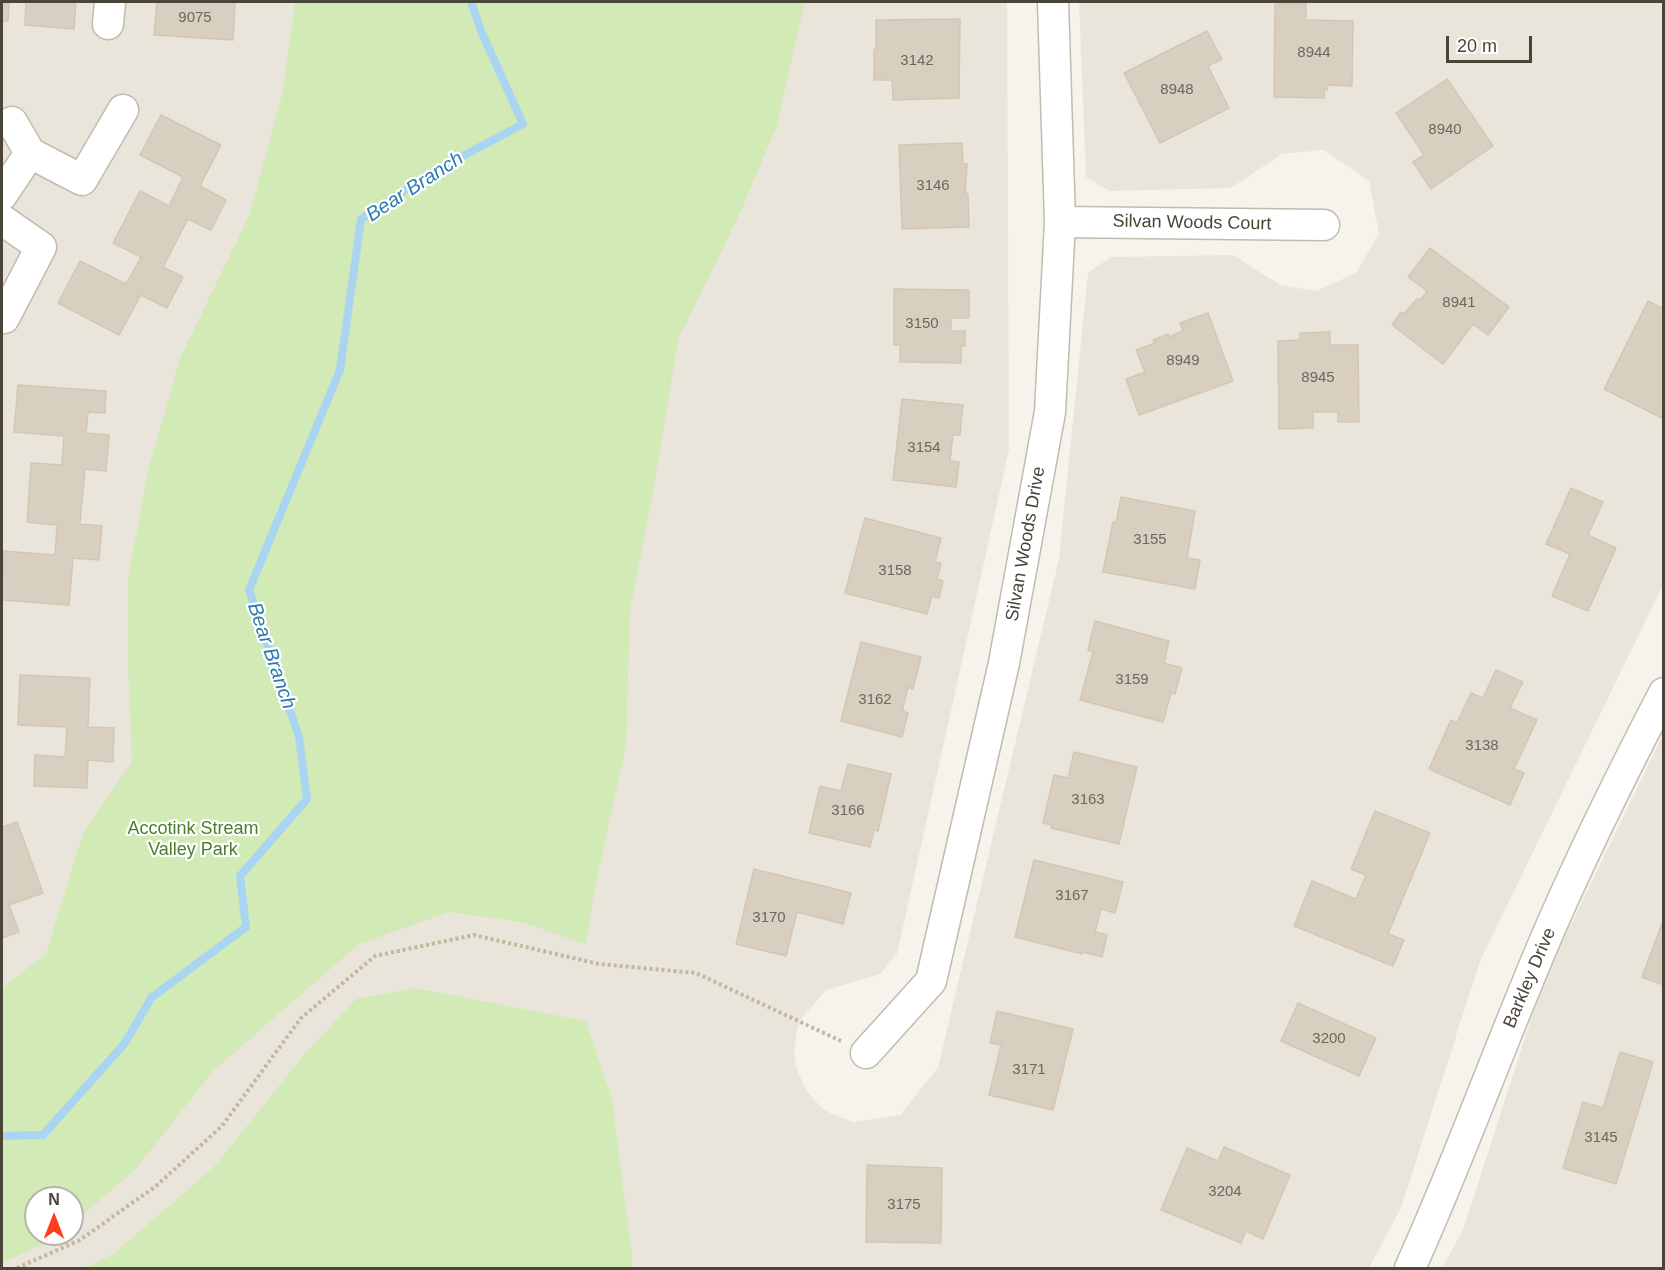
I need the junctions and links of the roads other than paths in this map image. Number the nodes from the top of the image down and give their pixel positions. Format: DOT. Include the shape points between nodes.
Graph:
graph roads {
  1 [pos="1053,2"];
  2 [pos="123,110"];
  3 [pos="12,122"];
  4 [pos="30,153"];
  5 [pos="2,195"];
  6 [pos="2,220"];
  7 [pos="1060,222"];
  8 [pos="1324,225"];
  9 [pos="4,318"];
  10 [pos="1664,693"];
  11 [pos="866,1053"];
  12 [pos="1410,1269"];
  1 -- 7 [label="street, Silvan Woods Drive"];
  2 -- 4 [label="street" via="82,180"];
  3 -- 4 [label="street"];
  4 -- 5 [label="street"];
  6 -- 9 [label="street" via="41,248"];
  7 -- 8 [label="street, Silvan Woods Court"];
  7 -- 11 [label="street, Silvan Woods Drive" via="1050,412 1004,663 931,981"];
  10 -- 12 [label="street, Barkley Drive" via="1570,883"];
}
